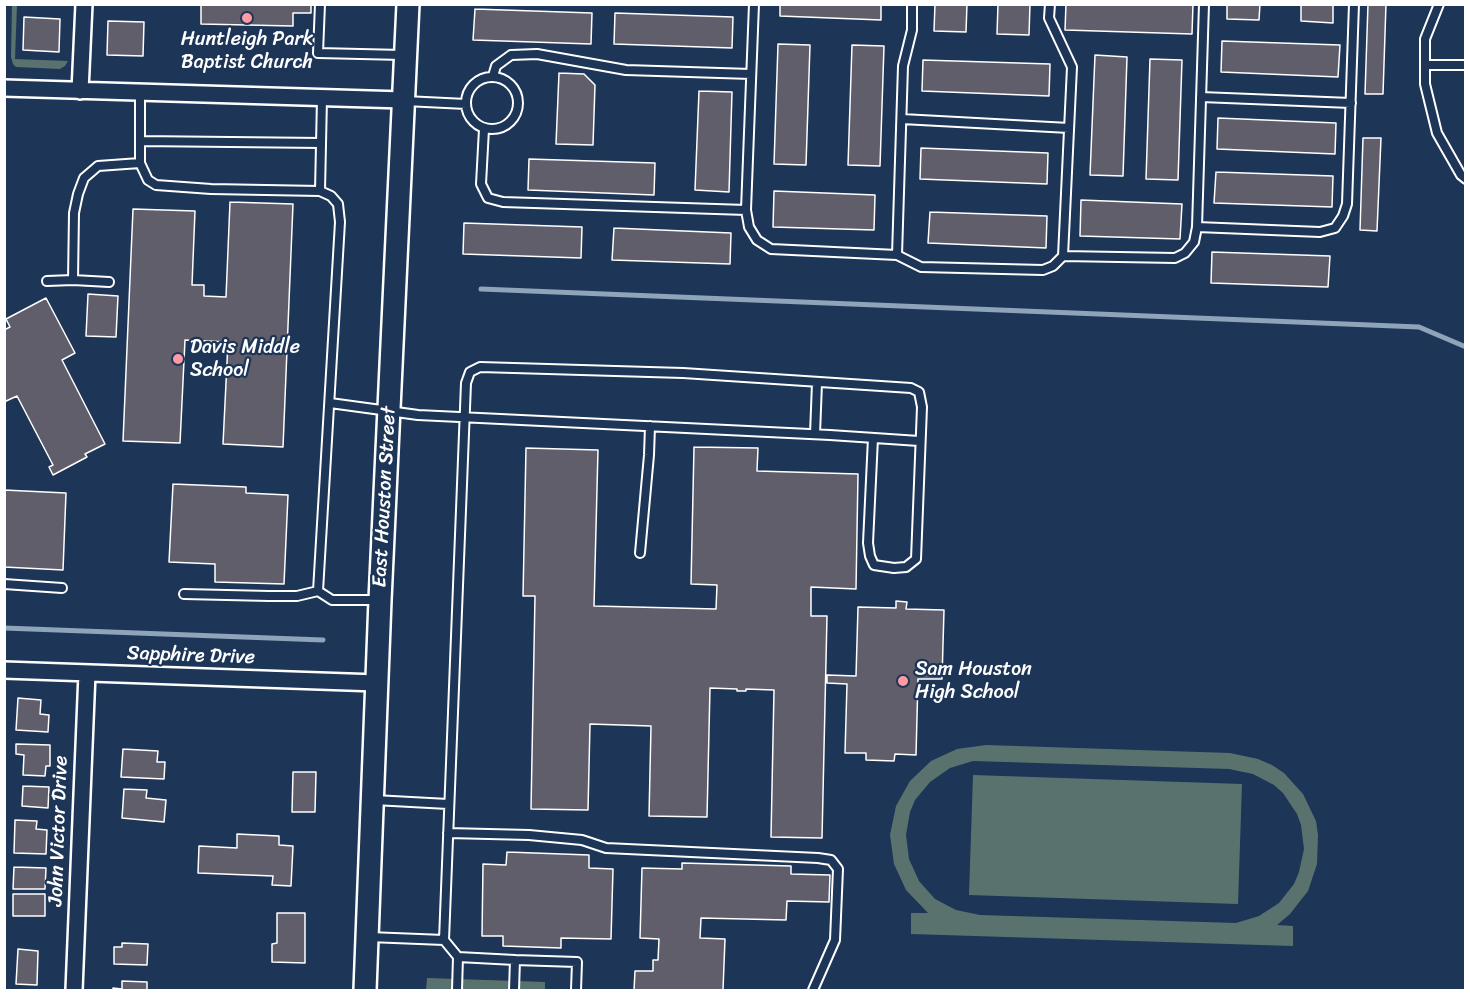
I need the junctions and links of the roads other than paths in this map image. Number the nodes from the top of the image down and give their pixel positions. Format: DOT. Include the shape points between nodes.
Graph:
graph roads {
  1 [pos="84,4"];
  2 [pos="320,4"];
  3 [pos="408,4"];
  4 [pos="754,4"];
  5 [pos="912,4"];
  6 [pos="1050,4"];
  7 [pos="1204,4"];
  8 [pos="1354,4"];
  9 [pos="1438,4"];
  10 [pos="405,55"];
  11 [pos="1425,65"];
  12 [pos="1466,65"];
  13 [pos="751,74"];
  14 [pos="493,76"];
  15 [pos="4,88"];
  16 [pos="80,91"];
  17 [pos="141,93"];
  18 [pos="1201,97"];
  19 [pos="322,98"];
  20 [pos="404,100"];
  21 [pos="1351,103"];
  22 [pos="466,104"];
  23 [pos="902,120"];
  24 [pos="1069,128"];
  25 [pos="484,129"];
  26 [pos="140,141"];
  27 [pos="321,143"];
  28 [pos="140,163"];
  29 [pos="1466,179"];
  30 [pos="320,191"];
  31 [pos="746,210"];
  32 [pos="1197,227"];
  33 [pos="897,255"];
  34 [pos="1063,256"];
  35 [pos="72,280"];
  36 [pos="47,281"];
  37 [pos="109,282"];
  38 [pos="817,382"];
  39 [pos="330,403"];
  40 [pos="390,412"];
  41 [pos="464,416"];
  42 [pos="650,426"];
  43 [pos="815,434"];
  44 [pos="873,438"];
  45 [pos="919,441"];
  46 [pos="640,553"];
  47 [pos="4,584"];
  48 [pos="62,588"];
  49 [pos="318,591"];
  50 [pos="184,594"];
  51 [pos="380,600"];
  52 [pos="4,670"];
  53 [pos="87,673"];
  54 [pos="377,683"];
  55 [pos="372,800"];
  56 [pos="448,804"];
  57 [pos="448,833"];
  58 [pos="367,936"];
  59 [pos="444,940"];
  60 [pos="459,957"];
  61 [pos="516,960"];
  62 [pos="74,990"];
  63 [pos="365,990"];
  64 [pos="457,990"];
  65 [pos="514,990"];
  66 [pos="576,990"];
  67 [pos="813,990"];
  1 -- 16 [label="street"];
  2 -- 10 [label="lane" via="318,53"];
  3 -- 10 [label="main road, East Houston Street"];
  4 -- 13 [label="lane"];
  5 -- 23 [label="lane" via="912,30 903,66"];
  6 -- 24 [label="lane" via="1049,18 1071,67"];
  7 -- 18 [label="lane"];
  8 -- 21 [label="lane"];
  9 -- 11 [label="lane" via="1425,39"];
  10 -- 20 [label="main road, East Houston Street"];
  11 -- 12 [label="lane"];
  11 -- 29 [label="lane" via="1425,84 1437,133"];
  13 -- 14 [label="lane" via="626,70 537,54 511,55 496,66"];
  13 -- 31 [label="lane"];
  14 -- 22 [label="lane" via="477,81"];
  14 -- 25 [label="lane" via="510,83 519,100 518,109 508,125"];
  15 -- 16 [label="street"];
  16 -- 17 [label="street"];
  17 -- 19 [label="street"];
  17 -- 26 [label="lane"];
  18 -- 21 [label="lane"];
  18 -- 32 [label="lane"];
  19 -- 20 [label="street"];
  19 -- 27 [label="lane"];
  20 -- 22 [label="lane"];
  20 -- 40 [label="main road, East Houston Street"];
  21 -- 32 [label="lane" via="1347,204 1335,228 1320,232"];
  22 -- 25 [label="lane" via="473,121"];
  23 -- 24 [label="lane"];
  23 -- 33 [label="lane"];
  24 -- 34 [label="lane"];
  25 -- 31 [label="lane" via="481,184 488,198 503,202"];
  26 -- 27 [label="lane"];
  26 -- 28 [label="lane"];
  27 -- 30 [label="lane"];
  28 -- 30 [label="lane" via="148,180 156,185"];
  28 -- 35 [label="lane" via="98,166 84,178 74,213"];
  30 -- 39 [label="lane" via="338,204 340,222"];
  31 -- 33 [label="lane" via="749,227 757,240 771,249"];
  32 -- 34 [label="lane" via="1194,242 1175,258"];
  33 -- 34 [label="lane" via="921,267 1042,270"];
  35 -- 36 [label="lane"];
  35 -- 37 [label="lane"];
  38 -- 41 [label="lane" via="683,373 480,367 470,372 466,383"];
  38 -- 43 [label="lane"];
  38 -- 45 [label="lane" via="911,388 919,392"];
  39 -- 40 [label="lane"];
  39 -- 49 [label="lane"];
  40 -- 41 [label="lane"];
  40 -- 51 [label="main road, East Houston Street"];
  41 -- 42 [label="lane"];
  41 -- 56 [label="lane"];
  42 -- 43 [label="lane"];
  42 -- 46 [label="lane"];
  43 -- 44 [label="lane"];
  44 -- 45 [label="lane"];
  44 -- 45 [label="lane" via="870,556 874,565 894,568 906,567 916,559"];
  47 -- 48 [label="lane"];
  49 -- 50 [label="lane" via="297,596"];
  49 -- 51 [label="lane" via="332,600"];
  51 -- 54 [label="main road, East Houston Street"];
  52 -- 53 [label="street, Sapphire Drive"];
  53 -- 54 [label="street, Sapphire Drive"];
  53 -- 62 [label="street, John Victor Drive"];
  54 -- 55 [label="main road, East Houston Street"];
  55 -- 56 [label="lane"];
  55 -- 58 [label="main road, East Houston Street"];
  56 -- 57 [label="lane"];
  57 -- 59 [label="lane"];
  57 -- 67 [label="lane" via="529,835 582,840 606,848 831,861 838,869 835,939"];
  58 -- 59 [label="lane"];
  58 -- 63 [label="main road, East Houston Street"];
  59 -- 60 [label="lane"];
  60 -- 61 [label="lane"];
  60 -- 64 [label="lane"];
  61 -- 65 [label="lane"];
  61 -- 66 [label="lane" via="577,962"];
}
